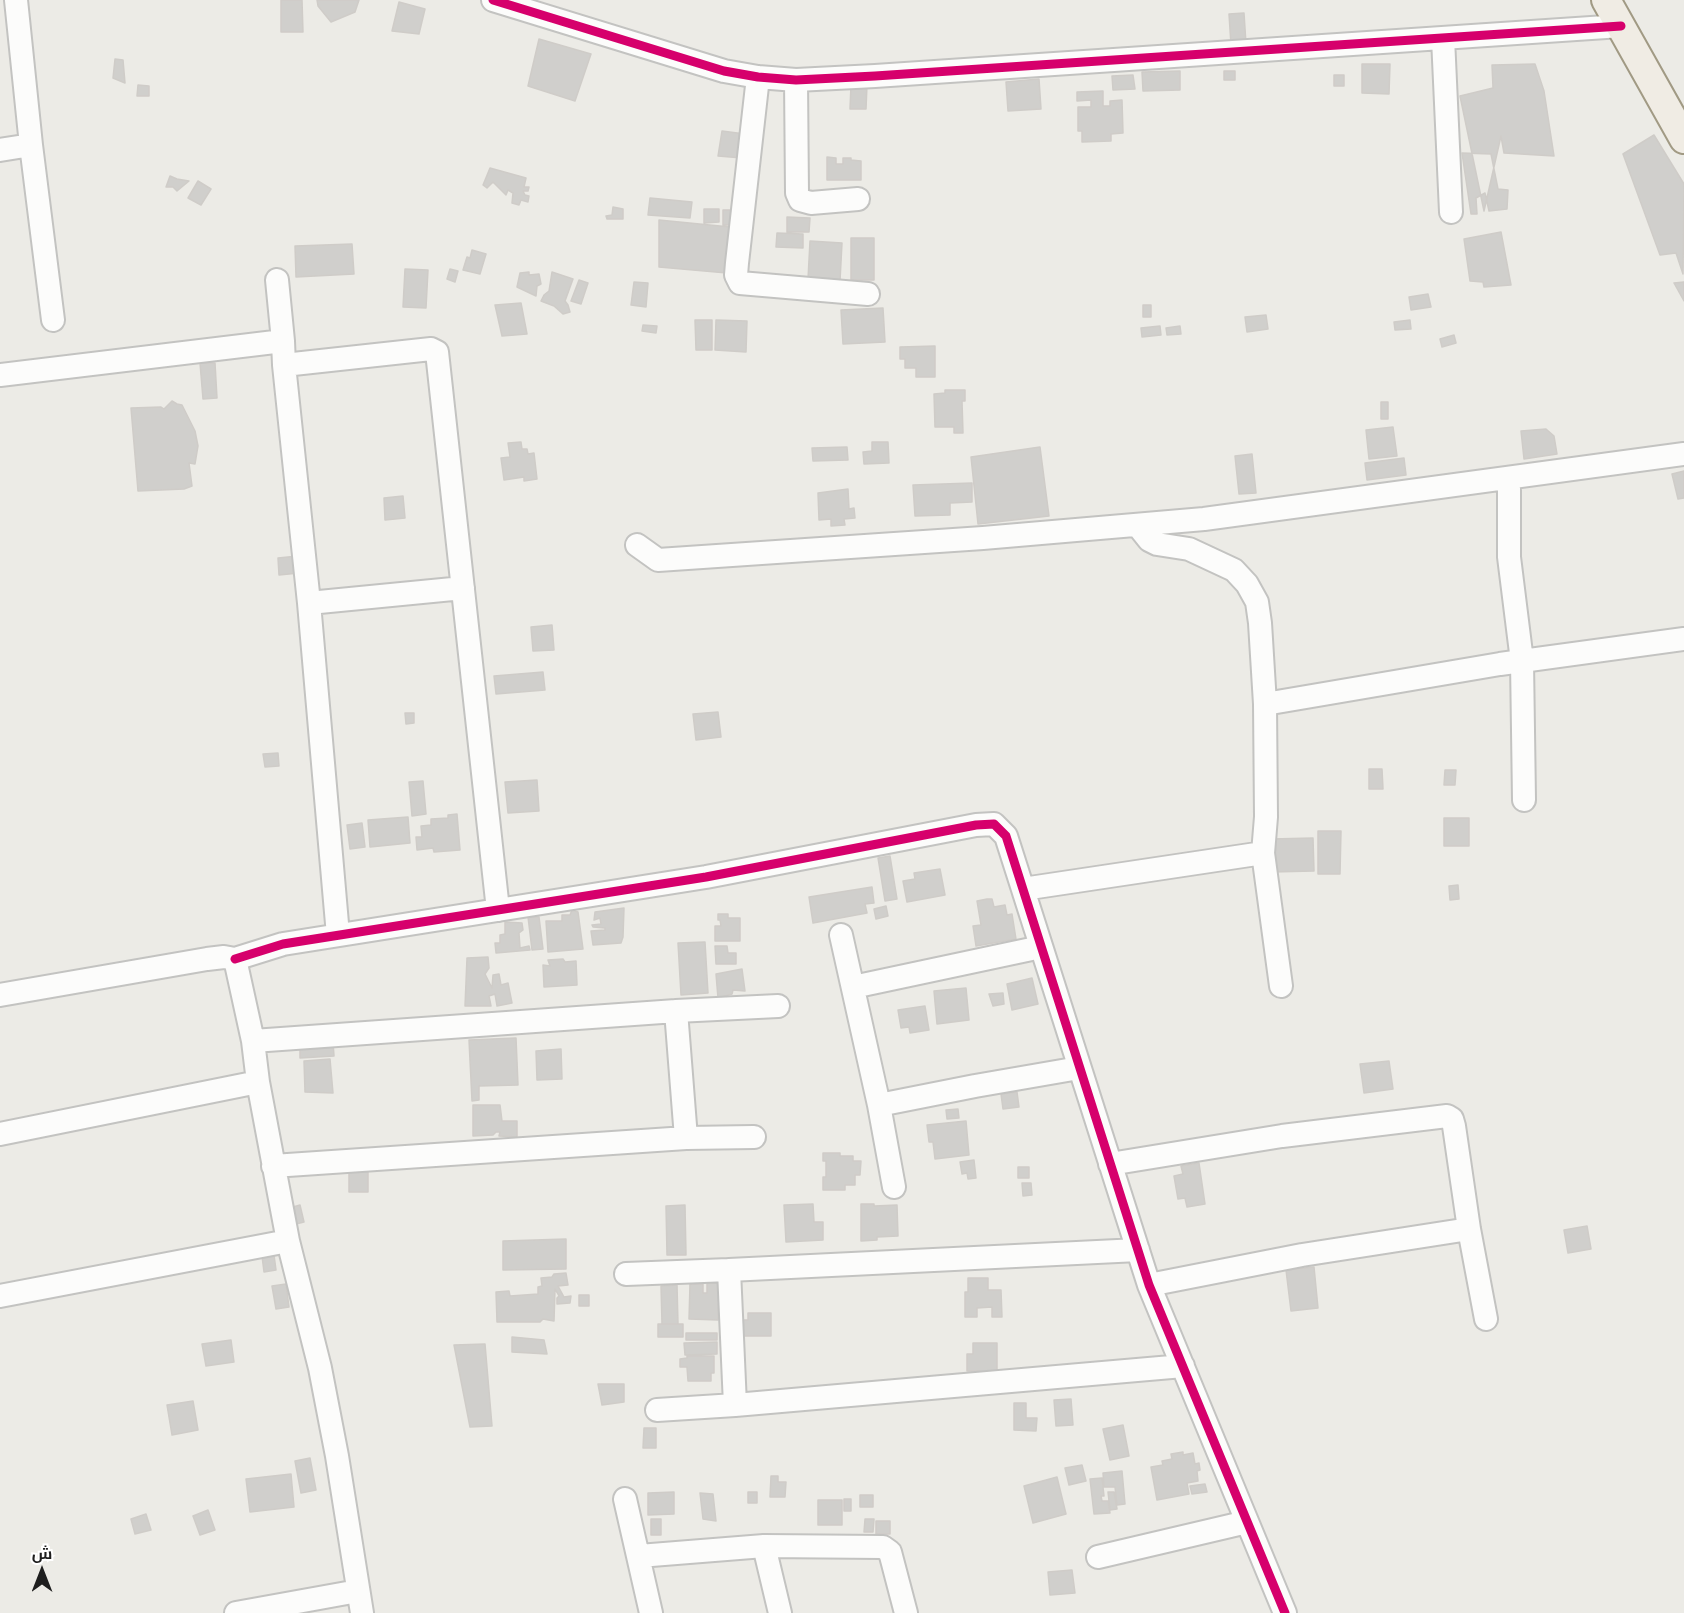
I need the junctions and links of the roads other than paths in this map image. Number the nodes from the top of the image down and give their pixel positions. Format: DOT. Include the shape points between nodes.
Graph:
graph roads {
  1 [pos="16,0"];
  2 [pos="493,0"];
  3 [pos="1606,0"];
  4 [pos="516,3"];
  5 [pos="1621,26"];
  6 [pos="1443,38"];
  7 [pos="758,77"];
  8 [pos="796,80"];
  9 [pos="1684,139"];
  10 [pos="31,145"];
  11 [pos="0,150"];
  12 [pos="858,199"];
  13 [pos="1451,212"];
  14 [pos="277,280"];
  15 [pos="868,294"];
  16 [pos="53,320"];
  17 [pos="284,341"];
  18 [pos="284,365"];
  19 [pos="0,375"];
  20 [pos="1684,454"];
  21 [pos="1509,478"];
  22 [pos="1137,525"];
  23 [pos="637,545"];
  24 [pos="463,588"];
  25 [pos="309,603"];
  26 [pos="1684,639"];
  27 [pos="1522,661"];
  28 [pos="1265,704"];
  29 [pos="1524,800"];
  30 [pos="1263,853"];
  31 [pos="1023,889"];
  32 [pos="498,910"];
  33 [pos="338,935"];
  34 [pos="841,935"];
  35 [pos="1041,947"];
  36 [pos="235,959"];
  37 [pos="1281,986"];
  38 [pos="853,987"];
  39 [pos="0,995"];
  40 [pos="778,1006"];
  41 [pos="676,1011"];
  42 [pos="253,1041"];
  43 [pos="1079,1068"];
  44 [pos="258,1082"];
  45 [pos="879,1105"];
  46 [pos="0,1134"];
  47 [pos="754,1137"];
  48 [pos="686,1138"];
  49 [pos="1110,1164"];
  50 [pos="273,1166"];
  51 [pos="894,1187"];
  52 [pos="1469,1229"];
  53 [pos="288,1241"];
  54 [pos="1138,1250"];
  55 [pos="729,1270"];
  56 [pos="626,1274"];
  57 [pos="1149,1285"];
  58 [pos="0,1296"];
  59 [pos="1486,1319"];
  60 [pos="1183,1366"];
  61 [pos="735,1405"];
  62 [pos="657,1410"];
  63 [pos="626,1499"];
  64 [pos="1247,1522"];
  65 [pos="764,1546"];
  66 [pos="639,1556"];
  67 [pos="1098,1557"];
  68 [pos="360,1602"];
  69 [pos="236,1613"];
  70 [pos="651,1613"];
  71 [pos="780,1613"];
  72 [pos="906,1613"];
  73 [pos="1285,1613"];
  1 -- 10 [label="street"];
  2 -- 4 [label="street"];
  3 -- 5 [label="main road"];
  4 -- 7 [label="street" via="680,58"];
  5 -- 6 [label="street"];
  5 -- 9 [label="main road"];
  6 -- 8 [label="street"];
  6 -- 13 [label="street"];
  7 -- 8 [label="street"];
  7 -- 15 [label="street" via="737,263 740,283"];
  8 -- 12 [label="street" via="796,193 800,200 812,202"];
  10 -- 11 [label="street"];
  10 -- 16 [label="street"];
  14 -- 17 [label="street"];
  17 -- 18 [label="street"];
  17 -- 19 [label="street"];
  18 -- 24 [label="street" via="431,349 437,352"];
  18 -- 25 [label="street"];
  20 -- 21 [label="street"];
  21 -- 22 [label="street"];
  21 -- 27 [label="street" via="1509,557"];
  22 -- 23 [label="street" via="658,560"];
  22 -- 28 [label="street" via="1149,540 1210,558 1234,570 1247,584 1257,602"];
  24 -- 25 [label="street"];
  24 -- 32 [label="street"];
  25 -- 33 [label="street"];
  26 -- 27 [label="street"];
  27 -- 28 [label="street"];
  27 -- 29 [label="street"];
  28 -- 30 [label="street"];
  30 -- 31 [label="street"];
  30 -- 37 [label="street"];
  31 -- 32 [label="street" via="1006,836 994,824 706,877"];
  31 -- 35 [label="street"];
  32 -- 33 [label="street"];
  33 -- 36 [label="street" via="284,944"];
  34 -- 38 [label="street"];
  35 -- 38 [label="street"];
  35 -- 43 [label="street"];
  36 -- 39 [label="street" via="207,959"];
  36 -- 42 [label="street"];
  38 -- 45 [label="street"];
  40 -- 41 [label="street"];
  41 -- 42 [label="street"];
  41 -- 48 [label="street"];
  42 -- 44 [label="street"];
  43 -- 45 [label="street"];
  43 -- 49 [label="street"];
  44 -- 46 [label="street"];
  44 -- 50 [label="street"];
  45 -- 51 [label="street"];
  47 -- 48 [label="street"];
  48 -- 50 [label="street"];
  49 -- 52 [label="street" via="1282,1136 1447,1116 1454,1126"];
  49 -- 54 [label="street"];
  50 -- 53 [label="street"];
  52 -- 57 [label="street" via="1302,1254"];
  52 -- 59 [label="street"];
  53 -- 58 [label="street"];
  53 -- 68 [label="street" via="320,1368"];
  54 -- 55 [label="street"];
  54 -- 57 [label="street"];
  55 -- 56 [label="street"];
  55 -- 61 [label="street"];
  57 -- 60 [label="street"];
  60 -- 61 [label="street"];
  60 -- 64 [label="street"];
  61 -- 62 [label="street"];
  63 -- 66 [label="street"];
  64 -- 67 [label="street"];
  64 -- 73 [label="street"];
  65 -- 66 [label="street"];
  65 -- 71 [label="street"];
  65 -- 72 [label="street" via="883,1547 890,1552"];
  66 -- 70 [label="street"];
  68 -- 69 [label="street"];
}
